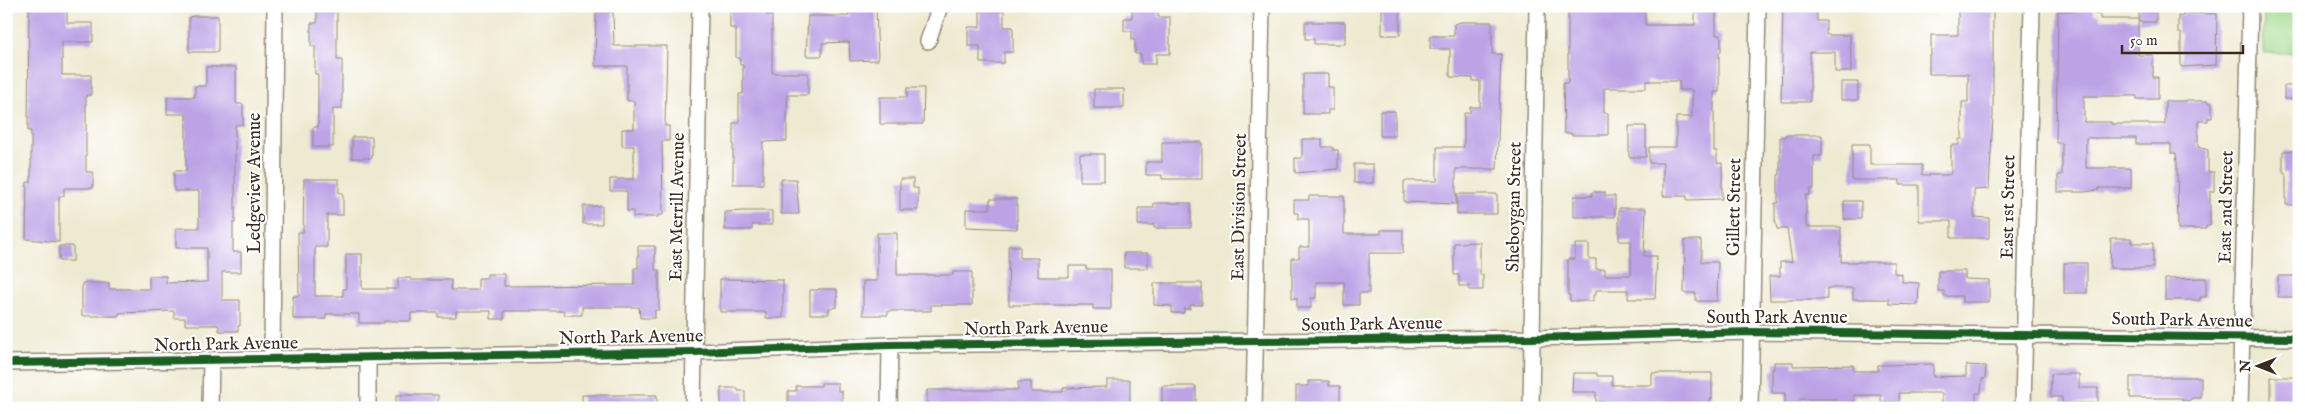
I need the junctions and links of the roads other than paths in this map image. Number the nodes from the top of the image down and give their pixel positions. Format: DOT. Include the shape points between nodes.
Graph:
graph roads {
  1 [pos="275,6"];
  2 [pos="700,6"];
  3 [pos="940,6"];
  4 [pos="1262,6"];
  5 [pos="1537,6"];
  6 [pos="1758,6"];
  7 [pos="2032,6"];
  8 [pos="2250,6"];
  9 [pos="928,41"];
  10 [pos="1751,332"];
  11 [pos="2026,335"];
  12 [pos="2243,337"];
  13 [pos="1532,338"];
  14 [pos="2299,338"];
  15 [pos="1256,341"];
  16 [pos="890,346"];
  17 [pos="694,352"];
  18 [pos="368,357"];
  19 [pos="272,359"];
  20 [pos="211,360"];
  21 [pos="6,363"];
  22 [pos="210,408"];
  23 [pos="368,408"];
  24 [pos="693,408"];
  25 [pos="889,408"];
  26 [pos="1254,408"];
  27 [pos="1531,408"];
  28 [pos="1750,408"];
  29 [pos="2023,408"];
  30 [pos="2240,408"];
  1 -- 19 [label="street, Ledgeview Avenue"];
  2 -- 17 [label="street, East Merrill Avenue"];
  3 -- 9 [label="street"];
  4 -- 15 [label="street, East Division Street"];
  5 -- 13 [label="street, Sheboygan Street"];
  6 -- 10 [label="street, Gillett Street"];
  7 -- 11 [label="street, East 1st Street"];
  8 -- 12 [label="street, East 2nd Street"];
  10 -- 11 [label="street, South Park Avenue"];
  10 -- 13 [label="street, South Park Avenue"];
  10 -- 28 [label="street, Gillett Street"];
  11 -- 12 [label="street, South Park Avenue"];
  11 -- 29 [label="street, East 1st Street"];
  12 -- 14 [label="street, South Park Avenue"];
  12 -- 30 [label="street, East 2nd Street"];
  13 -- 15 [label="street, South Park Avenue"];
  13 -- 27 [label="street, Sheboygan Street"];
  15 -- 16 [label="street, North Park Avenue"];
  15 -- 26 [label="street, East Division Street"];
  16 -- 17 [label="street, North Park Avenue"];
  16 -- 25 [label="street"];
  17 -- 18 [label="street, North Park Avenue"];
  17 -- 24 [label="street, East Merrill Avenue"];
  18 -- 19 [label="street, North Park Avenue"];
  18 -- 23 [label="street"];
  19 -- 20 [label="street, North Park Avenue"];
  20 -- 21 [label="street, North Park Avenue"];
  20 -- 22 [label="street"];
}
